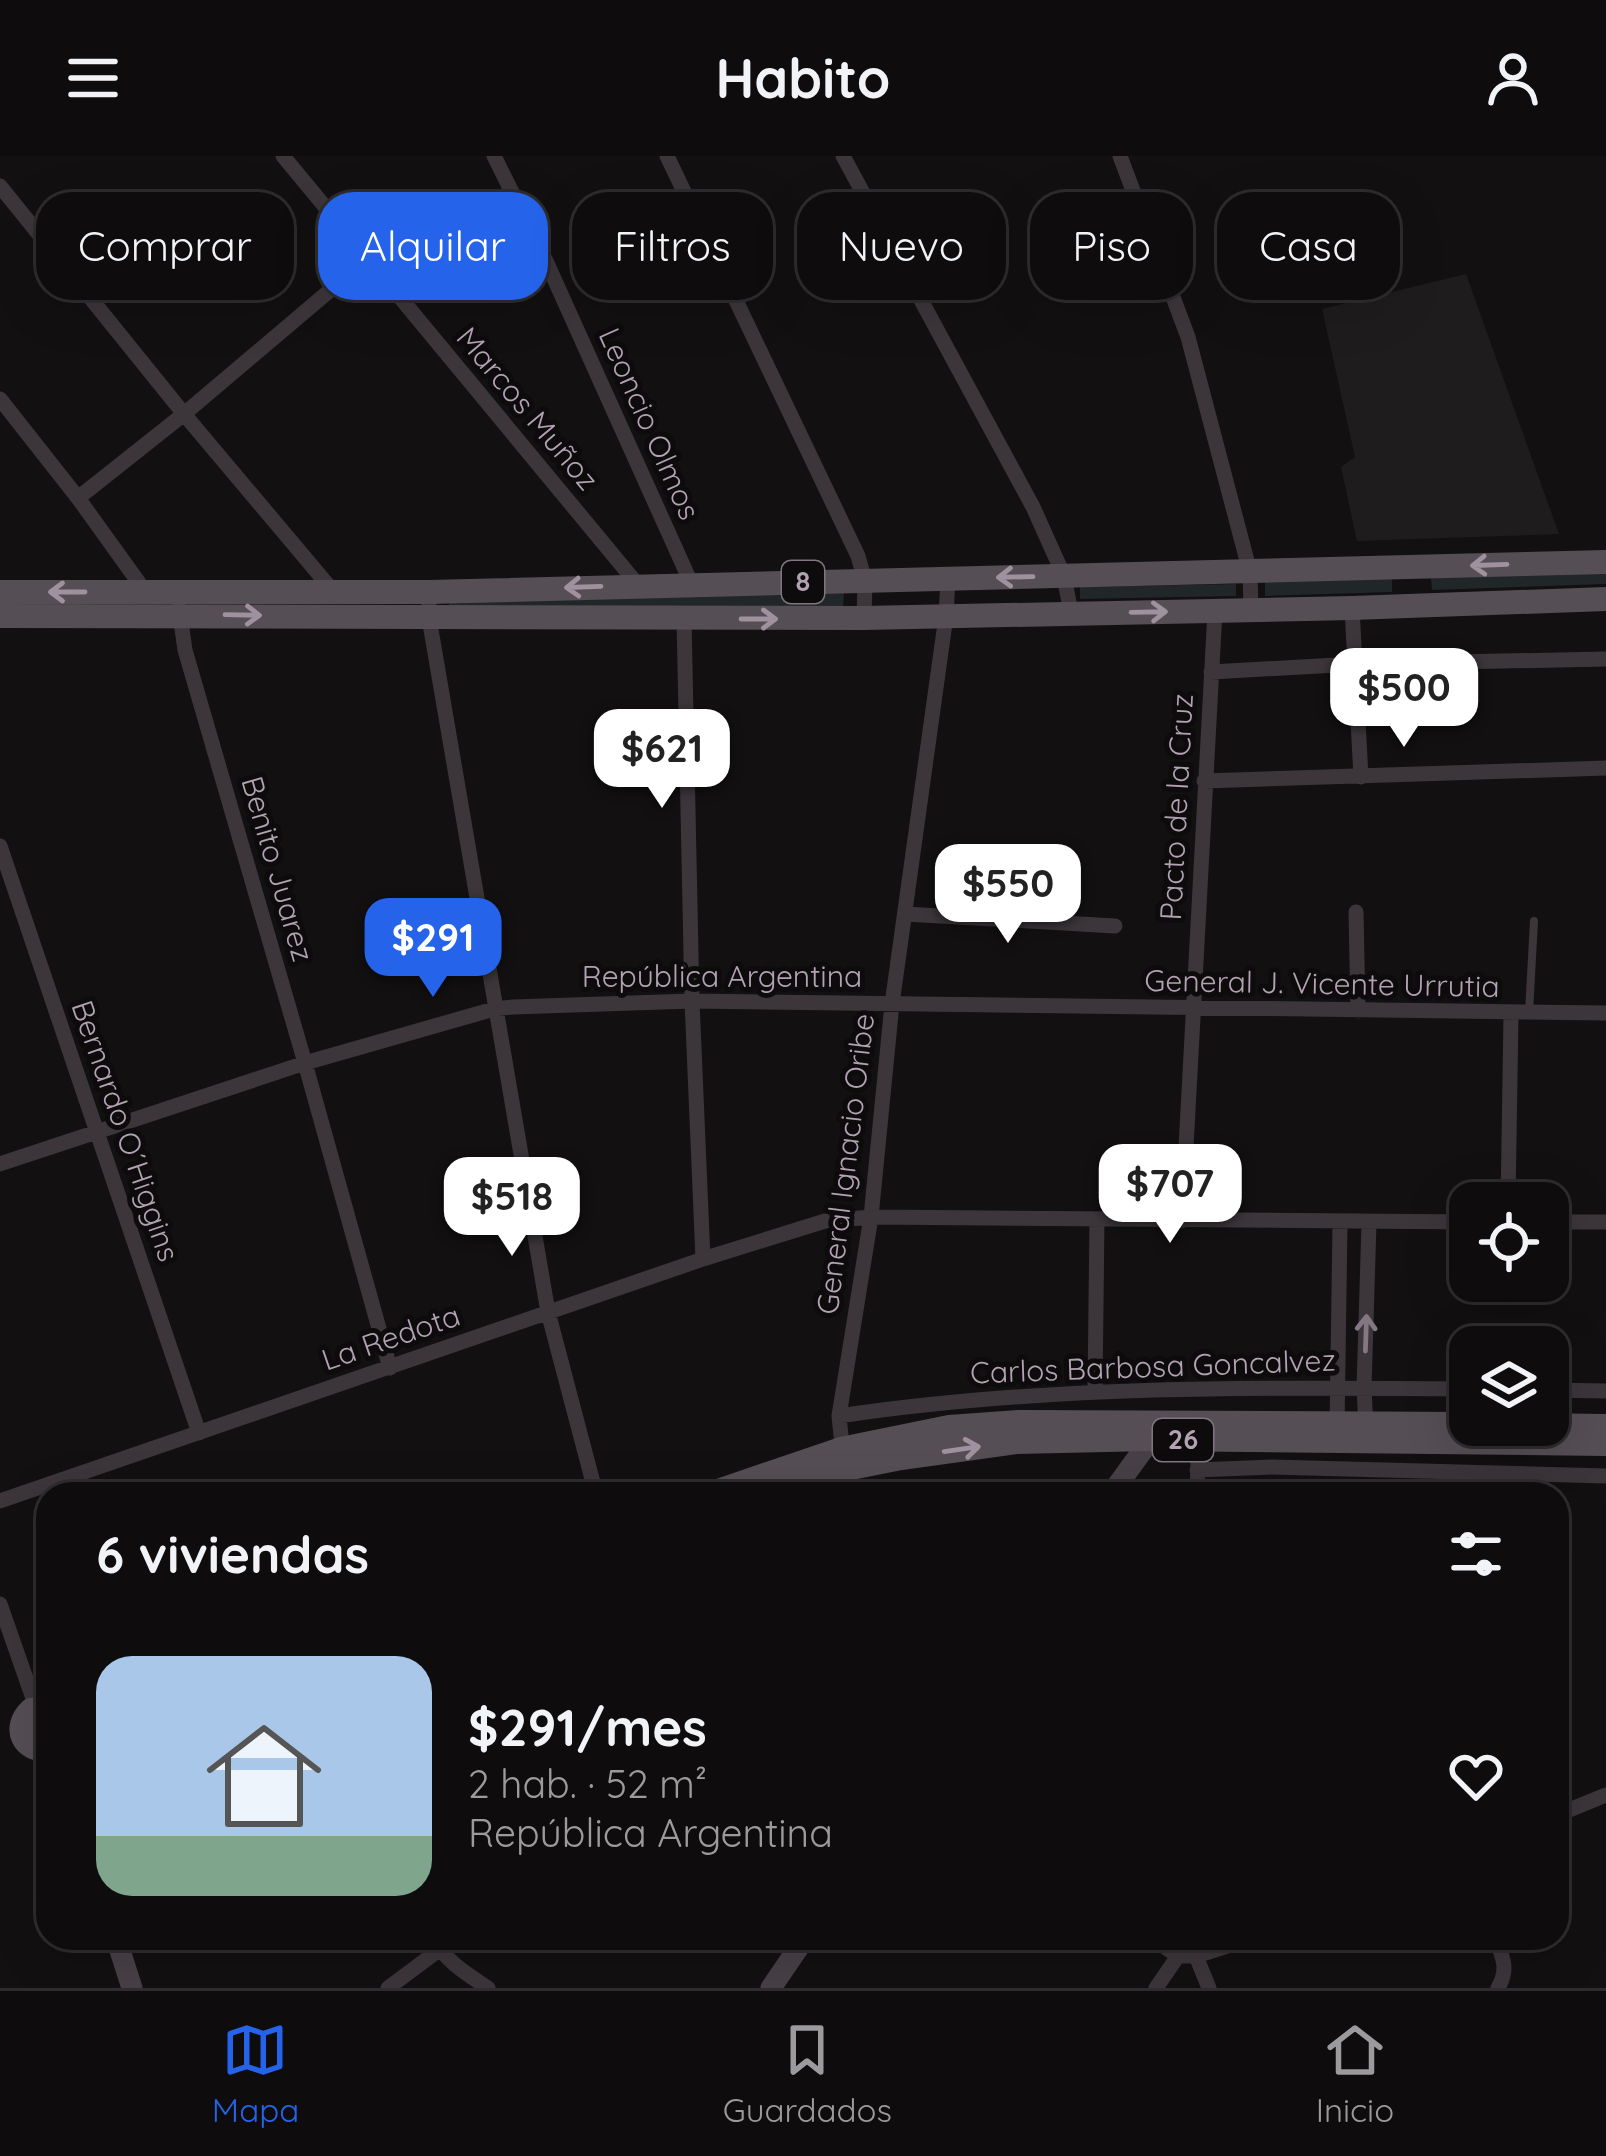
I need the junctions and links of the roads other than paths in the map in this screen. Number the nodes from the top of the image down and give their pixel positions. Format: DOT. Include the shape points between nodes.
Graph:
graph roads {
  1 [pos="283,156"];
  2 [pos="494,156"];
  3 [pos="667,156"];
  4 [pos="843,156"];
  5 [pos="1120,156"];
  6 [pos="0,186"];
  7 [pos="318,198"];
  8 [pos="319,300"];
  9 [pos="402,300"];
  10 [pos="0,399"];
  11 [pos="184,414"];
  12 [pos="78,498"];
  13 [pos="1606,562"];
  14 [pos="1411,568"];
  15 [pos="1250,572"];
  16 [pos="1064,576"];
  17 [pos="948,578"];
  18 [pos="865,581"];
  19 [pos="638,585"];
  20 [pos="692,585"];
  21 [pos="0,592"];
  22 [pos="333,592"];
  23 [pos="1606,599"];
  24 [pos="179,603"];
  25 [pos="148,604"];
  26 [pos="429,605"];
  27 [pos="1412,606"];
  28 [pos="1352,608"];
  29 [pos="1251,610"];
  30 [pos="1215,611"];
  31 [pos="1071,613"];
  32 [pos="0,616"];
  33 [pos="946,616"];
  34 [pos="864,618"];
  35 [pos="684,619"];
  36 [pos="1606,659"];
  37 [pos="1354,664"];
  38 [pos="1211,672"];
  39 [pos="1606,768"];
  40 [pos="1361,777"];
  41 [pos="1204,782"];
  42 [pos="0,846"];
  43 [pos="1356,912"];
  44 [pos="905,914"];
  45 [pos="1534,921"];
  46 [pos="1115,926"];
  47 [pos="692,1001"];
  48 [pos="892,1004"];
  49 [pos="494,1009"];
  50 [pos="1192,1009"];
  51 [pos="1358,1011"];
  52 [pos="1606,1013"];
  53 [pos="1511,1014"];
  54 [pos="1529,1014"];
  55 [pos="305,1063"];
  56 [pos="97,1130"];
  57 [pos="0,1164"];
  58 [pos="1508,1182"];
  59 [pos="871,1217"];
  60 [pos="1097,1219"];
  61 [pos="1182,1221"];
  62 [pos="1449,1222"];
  63 [pos="1569,1222"];
  64 [pos="1606,1222"];
  65 [pos="1340,1223"];
  66 [pos="1369,1223"];
  67 [pos="704,1259"];
  68 [pos="548,1312"];
  69 [pos="390,1368"];
  70 [pos="1339,1388"];
  71 [pos="1364,1388"];
  72 [pos="1449,1389"];
  73 [pos="1569,1390"];
  74 [pos="1095,1391"];
  75 [pos="1606,1391"];
  76 [pos="839,1416"];
  77 [pos="1449,1426"];
  78 [pos="1569,1426"];
  79 [pos="1606,1426"];
  80 [pos="1153,1430"];
  81 [pos="1200,1431"];
  82 [pos="1337,1432"];
  83 [pos="199,1433"];
  84 [pos="1366,1433"];
  85 [pos="1606,1444"];
  86 [pos="844,1459"];
  87 [pos="1197,1470"];
  88 [pos="1606,1476"];
  89 [pos="56,1482"];
  90 [pos="593,1482"];
  91 [pos="755,1482"];
  92 [pos="793,1482"];
  93 [pos="1120,1482"];
  94 [pos="1197,1482"];
  95 [pos="36,1489"];
  96 [pos="0,1501"];
  97 [pos="0,1604"];
  98 [pos="30,1728"];
  99 [pos="0,1754"];
  100 [pos="1606,1795"];
  101 [pos="1569,1810"];
  102 [pos="120,1950"];
  103 [pos="429,1950"];
  104 [pos="442,1950"];
  105 [pos="797,1950"];
  106 [pos="1169,1950"];
  107 [pos="1190,1950"];
  108 [pos="1197,1950"];
  109 [pos="1500,1950"];
  110 [pos="1178,1956"];
  111 [pos="132,1988"];
  112 [pos="388,1988"];
  113 [pos="488,1988"];
  114 [pos="771,1988"];
  115 [pos="1156,1988"];
  116 [pos="1209,1988"];
  117 [pos="1498,1988"];
  1 -- 7 [label="street, Marcos Muñoz"];
  2 -- 20 [label="street, Leoncio Olmos"];
  3 -- 18 [label="street"];
  4 -- 16 [label="street"];
  5 -- 15 [label="street" via="1188,337"];
  6 -- 11 [label="street"];
  8 -- 11 [label="street"];
  9 -- 19 [label="street, Marcos Muñoz"];
  10 -- 12 [label="street"];
  11 -- 12 [label="street"];
  11 -- 22 [label="street"];
  12 -- 25 [label="street"];
  13 -- 14 [label="main road, 8, one-way"];
  14 -- 15 [label="main road, 8"];
  14 -- 27 [label="street"];
  15 -- 16 [label="main road, 8"];
  15 -- 29 [label="street"];
  16 -- 17 [label="main road, 8, one-way"];
  16 -- 31 [label="street"];
  17 -- 18 [label="main road, 8"];
  17 -- 33 [label="street, General Ignacio Oribe"];
  18 -- 20 [label="main road, 8"];
  18 -- 34 [label="street"];
  19 -- 20 [label="main road, 8"];
  19 -- 26 [label="main road, 8, one-way"];
  25 -- 21 [label="main road, 8, one-way"];
  22 -- 24 [label="main road, 8"];
  22 -- 26 [label="main road, 8"];
  23 -- 27 [label="main road, 8"];
  24 -- 25 [label="main road, 8"];
  24 -- 26 [label="main road, 8, one-way"];
  24 -- 55 [label="street, Benito Juarez" via="185,650"];
  25 -- 32 [label="main road, 8"];
  26 -- 35 [label="main road, 8"];
  26 -- 49 [label="street"];
  27 -- 28 [label="main road, 8"];
  28 -- 29 [label="main road, 8"];
  28 -- 37 [label="street"];
  29 -- 30 [label="main road, 8"];
  31 -- 30 [label="main road, 8, one-way"];
  30 -- 38 [label="street, Pacto de la Cruz"];
  31 -- 33 [label="main road, 8"];
  33 -- 34 [label="main road, 8"];
  33 -- 44 [label="street, General Ignacio Oribe"];
  35 -- 34 [label="main road, 8, one-way"];
  35 -- 47 [label="street"];
  36 -- 37 [label="street"];
  37 -- 38 [label="street"];
  37 -- 40 [label="street"];
  38 -- 41 [label="street, Pacto de la Cruz"];
  39 -- 40 [label="street"];
  40 -- 41 [label="street"];
  41 -- 50 [label="street, Pacto de la Cruz"];
  42 -- 56 [label="street, Bernardo O´Higgins"];
  43 -- 51 [label="street"];
  44 -- 46 [label="street"];
  44 -- 48 [label="street, General Ignacio Oribe"];
  45 -- 54 [label="lane"];
  47 -- 48 [label="street, República Argentina"];
  47 -- 49 [label="street, República Argentina"];
  47 -- 67 [label="street"];
  48 -- 50 [label="street, General J. Vicente Urrutia"];
  48 -- 59 [label="street, General Ignacio Oribe"];
  49 -- 55 [label="street, República Argentina"];
  49 -- 68 [label="street"];
  50 -- 51 [label="street, General J. Vicente Urrutia"];
  50 -- 61 [label="street, Pacto de la Cruz"];
  51 -- 53 [label="street, General J. Vicente Urrutia"];
  52 -- 54 [label="street, General J. Vicente Urrutia"];
  53 -- 54 [label="street, General J. Vicente Urrutia"];
  53 -- 58 [label="street"];
  55 -- 56 [label="street, República Argentina"];
  55 -- 69 [label="street, Benito Juarez"];
  56 -- 57 [label="street, República Argentina"];
  56 -- 83 [label="street, Bernardo O´Higgins"];
  59 -- 60 [label="street, La Redota"];
  59 -- 67 [label="street, La Redota" via="825,1221"];
  59 -- 76 [label="street, General Ignacio Oribe"];
  60 -- 61 [label="street, La Redota"];
  60 -- 74 [label="street"];
  61 -- 65 [label="street, La Redota"];
  62 -- 66 [label="street, La Redota"];
  63 -- 64 [label="street"];
  65 -- 66 [label="street, La Redota"];
  65 -- 70 [label="street"];
  71 -- 66 [label="street, one-way"];
  67 -- 68 [label="street, La Redota"];
  68 -- 69 [label="street, La Redota"];
  68 -- 90 [label="street"];
  69 -- 83 [label="street, La Redota"];
  70 -- 71 [label="street, Carlos Barbosa Goncalvez"];
  70 -- 74 [label="street, Carlos Barbosa Goncalvez"];
  70 -- 82 [label="street"];
  71 -- 72 [label="street, Carlos Barbosa Goncalvez"];
  71 -- 84 [label="street"];
  73 -- 75 [label="street"];
  74 -- 76 [label="street, Carlos Barbosa Goncalvez"];
  76 -- 86 [label="street, General Ignacio Oribe"];
  77 -- 84 [label="main road, 26"];
  78 -- 79 [label="main road"];
  80 -- 81 [label="main road, 26"];
  80 -- 86 [label="main road, 26"];
  80 -- 93 [label="street"];
  81 -- 82 [label="main road, 26"];
  81 -- 87 [label="street"];
  82 -- 84 [label="main road, 26"];
  83 -- 89 [label="street, La Redota"];
  84 -- 85 [label="main road, 26"];
  86 -- 91 [label="main road, 26"];
  86 -- 92 [label="main road, 26"];
  87 -- 88 [label="street"];
  87 -- 94 [label="street"];
  95 -- 96 [label="street, La Redota"];
  97 -- 98 [label="street"];
  98 -- 99 [label="main road"];
  100 -- 101 [label="street"];
  102 -- 111 [label="street"];
  103 -- 112 [label="street"];
  104 -- 113 [label="street"];
  105 -- 114 [label="street"];
  106 -- 110 [label="street"];
  107 -- 110 [label="street"];
  108 -- 116 [label="street"];
  109 -- 117 [label="street" via="1505,1976"];
  110 -- 115 [label="street"];
}
